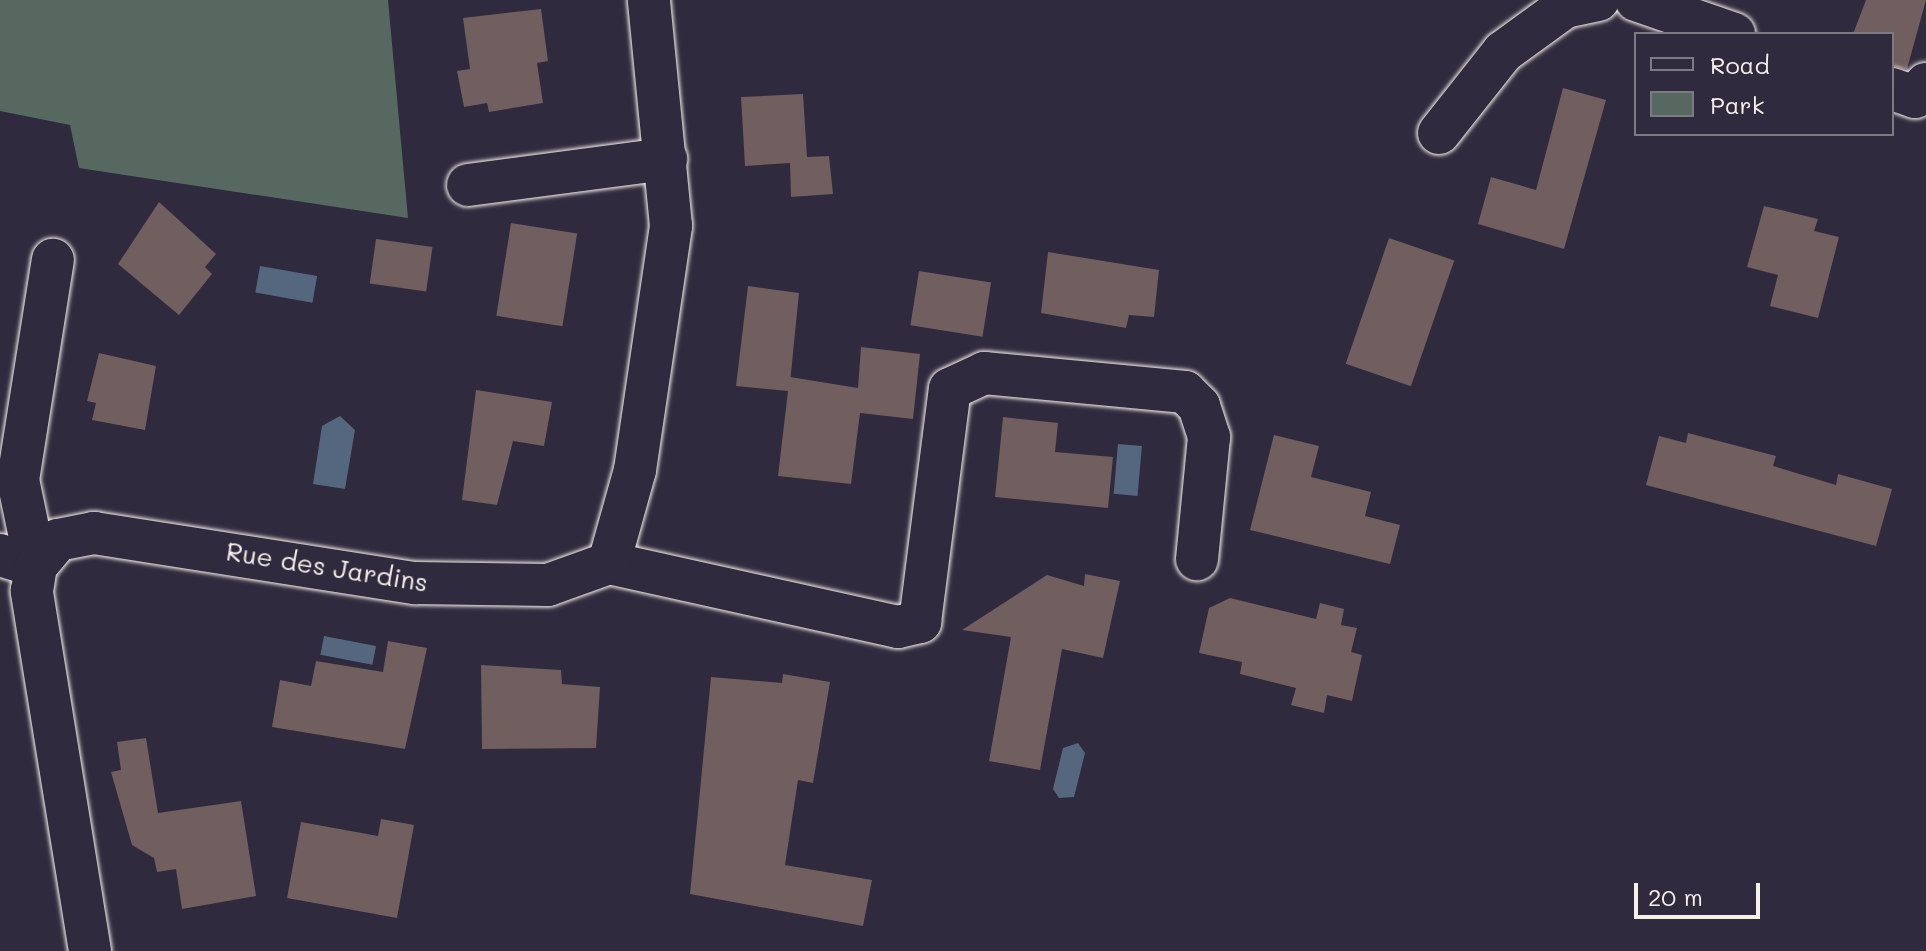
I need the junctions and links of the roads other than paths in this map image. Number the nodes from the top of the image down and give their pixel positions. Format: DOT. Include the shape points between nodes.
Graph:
graph roads {
  1 [pos="649,0"];
  2 [pos="1598,0"];
  3 [pos="1636,0"];
  4 [pos="1728,32"];
  5 [pos="1439,133"];
  6 [pos="666,159"];
  7 [pos="468,185"];
  8 [pos="53,260"];
  9 [pos="1197,559"];
  10 [pos="18,560"];
  11 [pos="609,563"];
  12 [pos="90,951"];
  1 -- 6 [label="street"];
  2 -- 5 [label="street" via="1565,7 1503,52"];
  3 -- 4 [label="street"];
  6 -- 7 [label="street"];
  6 -- 11 [label="street" via="671,226 635,470"];
  8 -- 10 [label="street" via="18,480"];
  9 -- 11 [label="street" via="1209,437 1199,406 1185,392 984,373 950,389 920,622 898,627"];
  10 -- 11 [label="street, Rue des Jardins" via="58,540 94,533 415,583 548,585"];
  10 -- 12 [label="street"];
}
